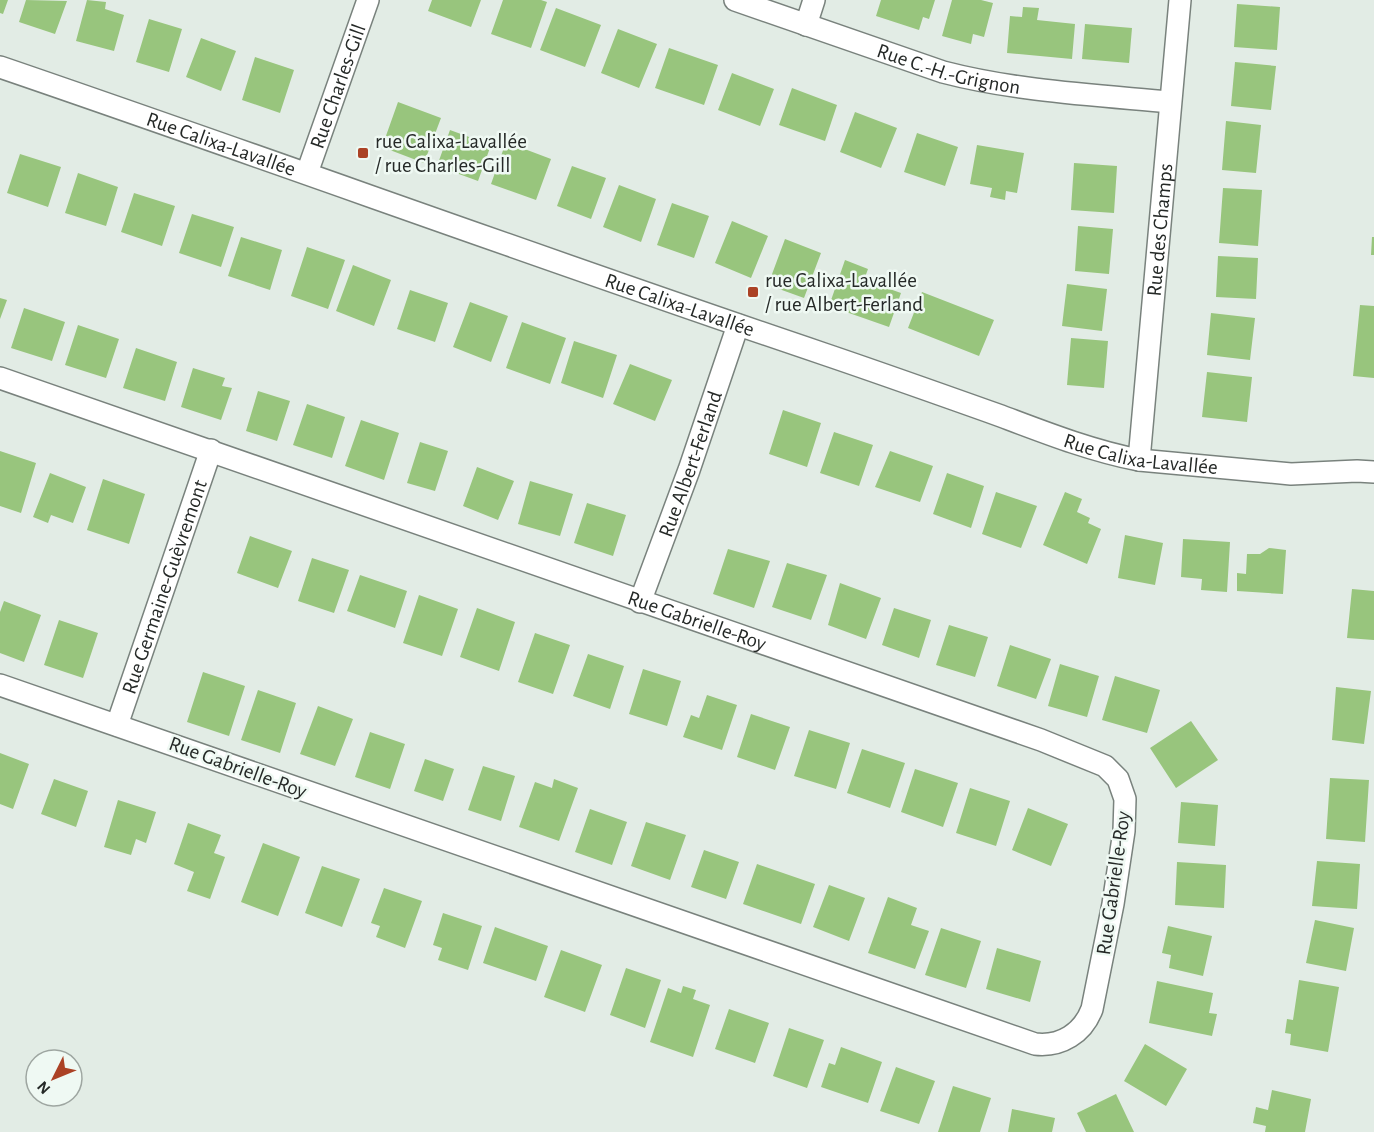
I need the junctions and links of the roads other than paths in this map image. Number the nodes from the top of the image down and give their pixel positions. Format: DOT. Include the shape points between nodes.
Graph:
graph roads {
  1 [pos="368,0"];
  2 [pos="735,0"];
  3 [pos="814,0"];
  4 [pos="1180,0"];
  5 [pos="806,25"];
  6 [pos="0,67"];
  7 [pos="1170,102"];
  8 [pos="307,173"];
  9 [pos="738,325"];
  10 [pos="0,378"];
  11 [pos="211,450"];
  12 [pos="1139,460"];
  13 [pos="1374,472"];
  14 [pos="640,602"];
  15 [pos="0,684"];
  16 [pos="117,725"];
  1 -- 8 [label="street, Rue Charles-Gill"];
  2 -- 5 [label="street, Rue C.-H.-Grignon"];
  3 -- 5 [label="street"];
  4 -- 7 [label="street, Rue des Champs"];
  5 -- 7 [label="street, Rue C.-H.-Grignon" via="979,81"];
  6 -- 8 [label="street, Rue Calixa-Lavallée"];
  7 -- 12 [label="street, Rue des Champs"];
  8 -- 9 [label="street, Rue Calixa-Lavallée"];
  9 -- 12 [label="street, Rue Calixa-Lavallée" via="1051,435"];
  9 -- 14 [label="street, Rue Albert-Ferland"];
  10 -- 11 [label="street, Rue Gabrielle-Roy"];
  11 -- 14 [label="street, Rue Gabrielle-Roy"];
  11 -- 16 [label="street, Rue Germaine-Guèvremont"];
  12 -- 13 [label="street, Rue Calixa-Lavallée" via="1291,474"];
  14 -- 16 [label="street, Rue Gabrielle-Roy" via="1041,740 1099,763 1113,773 1125,799 1124,831 1092,1009 1085,1024 1063,1041 1035,1044"];
  15 -- 16 [label="street, Rue Gabrielle-Roy"];
}
